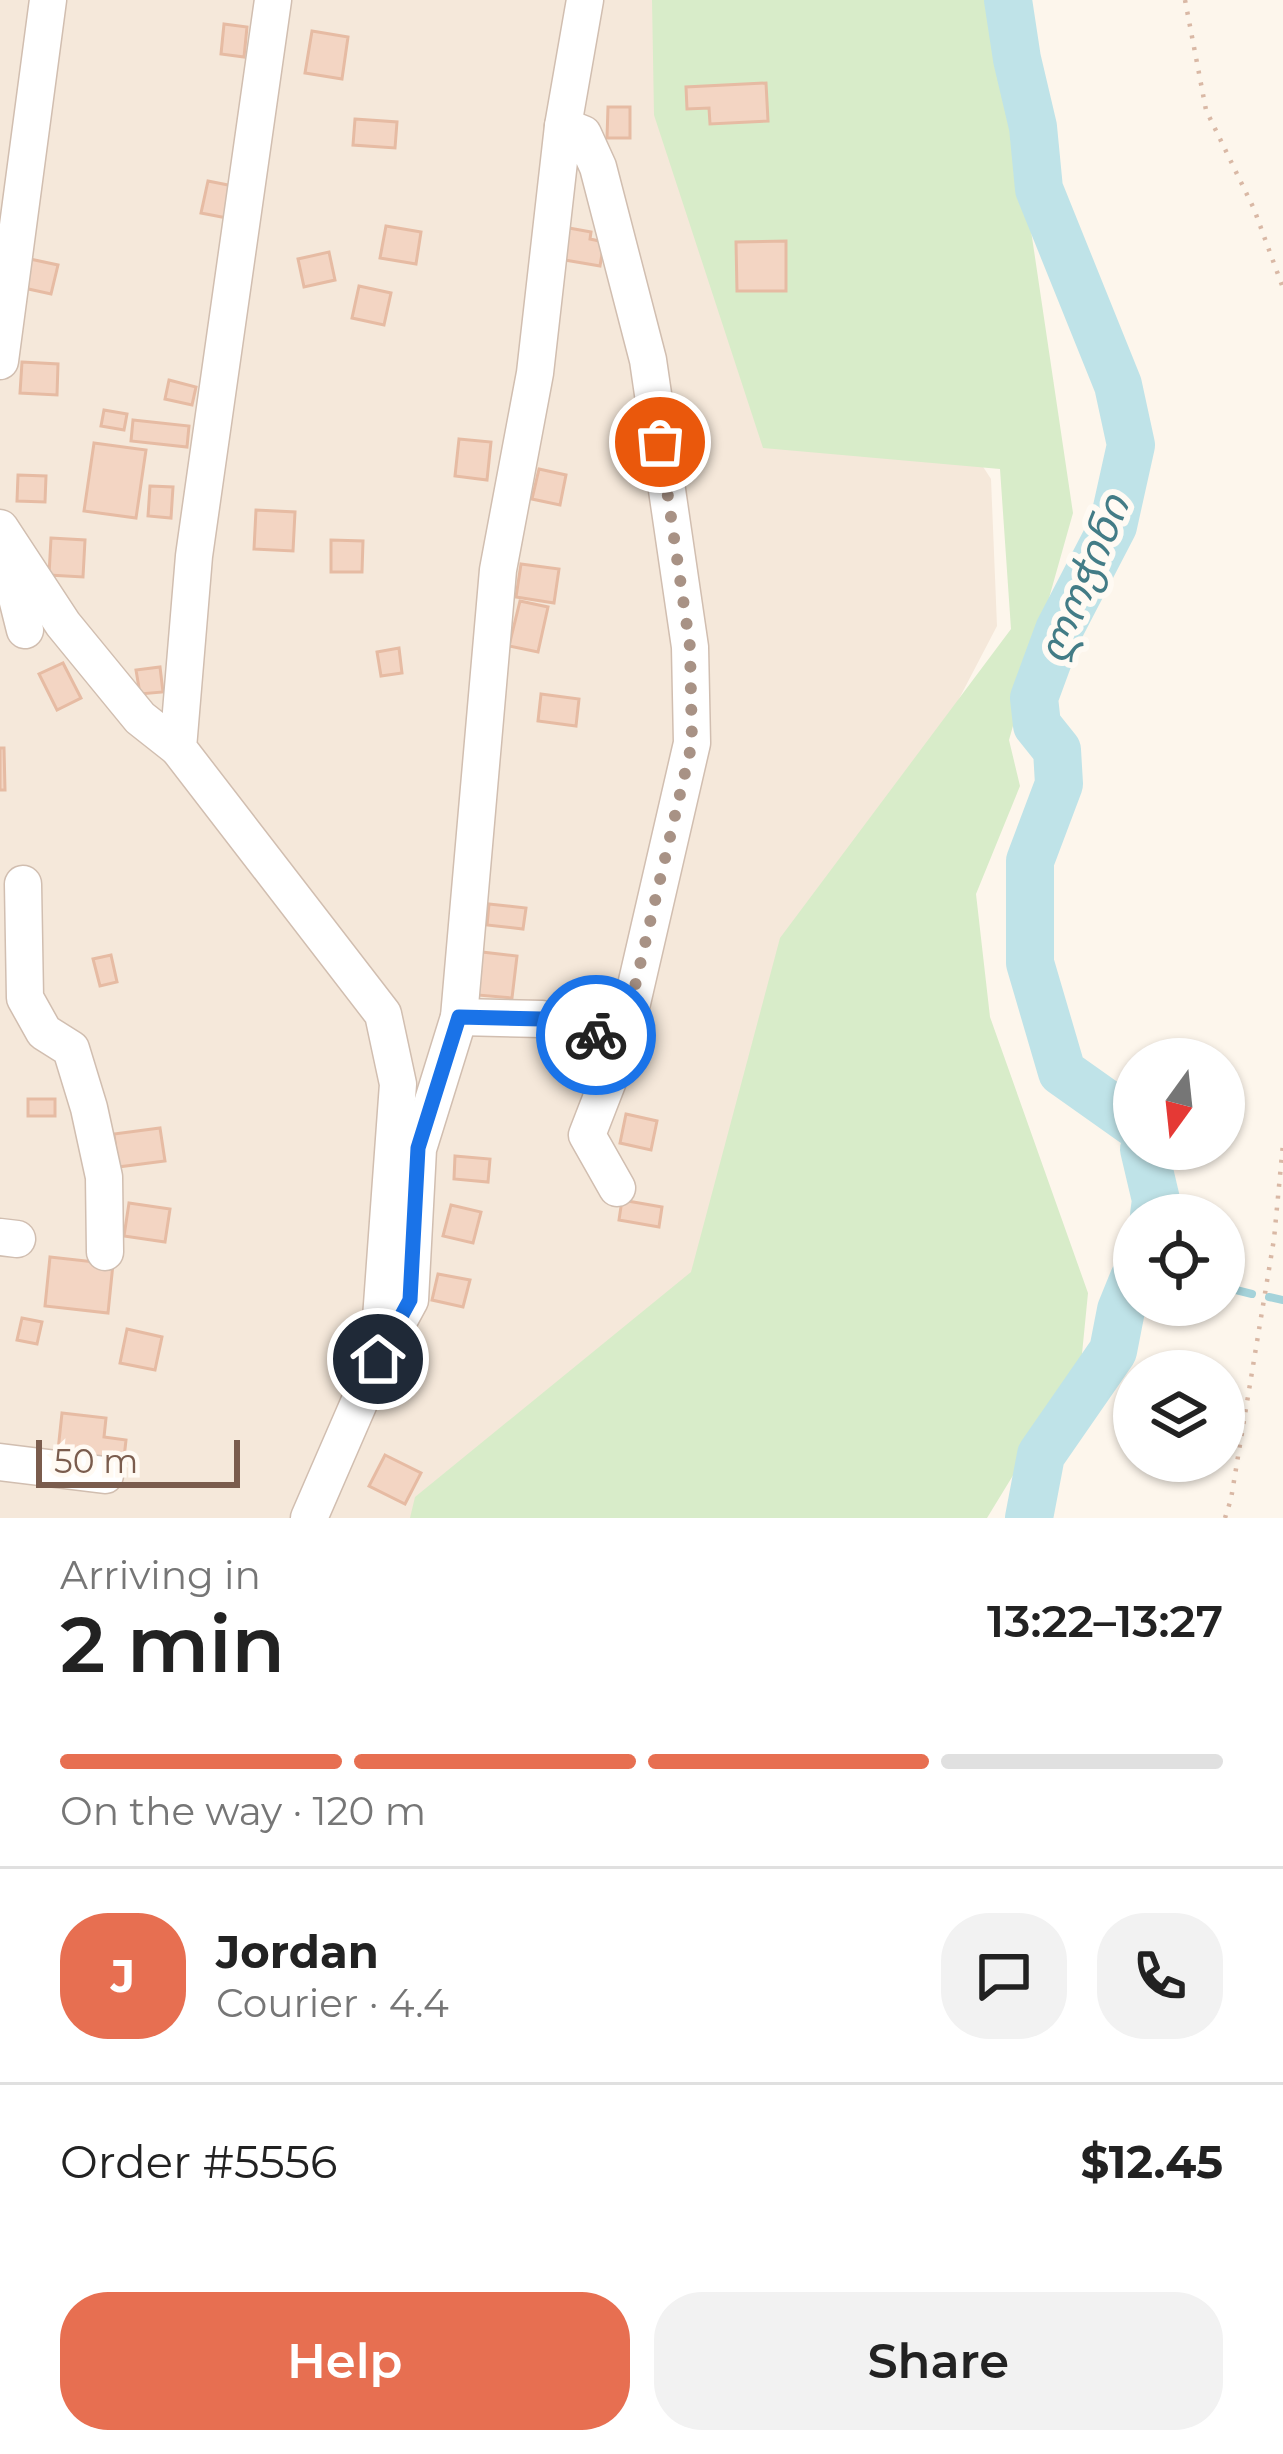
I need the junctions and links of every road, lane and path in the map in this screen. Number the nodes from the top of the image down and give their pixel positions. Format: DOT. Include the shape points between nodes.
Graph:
graph roads {
  1 [pos="47,0"];
  2 [pos="273,0"];
  3 [pos="585,0"];
  4 [pos="1185,0"];
  5 [pos="562,126"];
  6 [pos="1283,288"];
  7 [pos="0,361"];
  8 [pos="8,540"];
  9 [pos="25,630"];
  10 [pos="178,748"];
  11 [pos="23,884"];
  12 [pos="12,999"];
  13 [pos="459,1017"];
  14 [pos="622,1042"];
  15 [pos="1283,1144"];
  16 [pos="617,1188"];
  17 [pos="105,1252"];
  18 [pos="378,1359"];
  19 [pos="0,1462"];
  20 [pos="105,1474"];
  21 [pos="309,1518"];
  22 [pos="1225,1518"];
  1 -- 7 [label="street"];
  2 -- 10 [label="street" via="194,556"];
  3 -- 5 [label="street"];
  4 -- 6 [label="path" via="1206,110"];
  5 -- 13 [label="street" via="535,374 498,570"];
  5 -- 14 [label="street" via="583,134 598,167 648,360 690,647 692,743"];
  8 -- 9 [label="street"];
  8 -- 10 [label="street" via="63,624 140,718"];
  10 -- 18 [label="street" via="382,1014 398,1084"];
  11 -- 12 [label="street"];
  12 -- 17 [label="street" via="71,1049 104,1177"];
  13 -- 14 [label="street" via="542,1019"];
  13 -- 18 [label="street" via="418,1148 410,1300"];
  14 -- 16 [label="street" via="587,1135"];
  15 -- 22 [label="path"];
  18 -- 21 [label="street"];
  19 -- 20 [label="street"];
}
